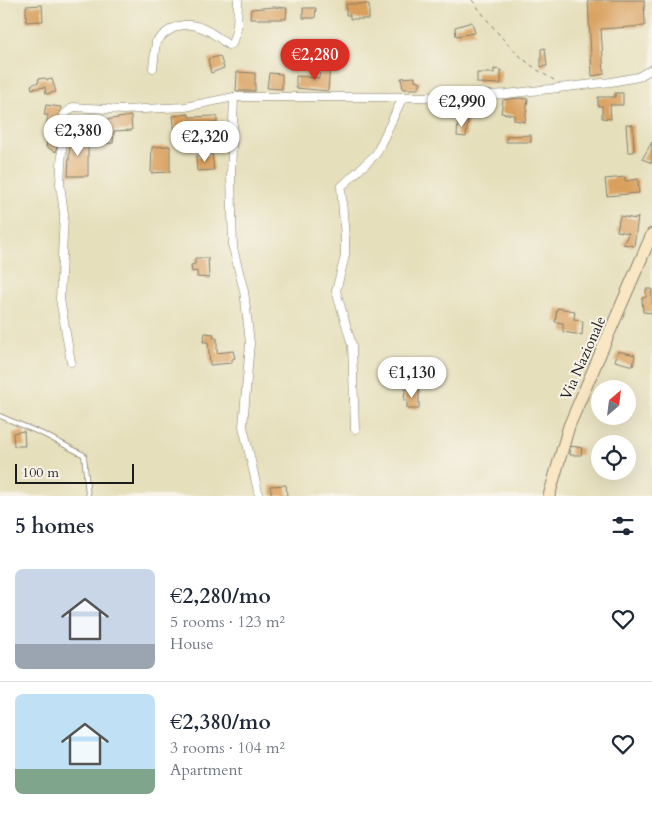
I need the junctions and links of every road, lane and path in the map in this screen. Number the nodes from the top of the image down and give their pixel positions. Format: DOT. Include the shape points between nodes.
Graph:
graph roads {
  1 [pos="238,0"];
  2 [pos="472,0"];
  3 [pos="153,68"];
  4 [pos="652,70"];
  5 [pos="561,88"];
  6 [pos="234,97"];
  7 [pos="403,97"];
  8 [pos="652,234"];
  9 [pos="71,362"];
  10 [pos="0,416"];
  11 [pos="355,429"];
  12 [pos="88,496"];
  13 [pos="259,496"];
  14 [pos="549,496"];
  1 -- 3 [label="street" via="232,44 228,45 210,31 189,24 179,25 156,42"];
  2 -- 5 [label="path" via="515,53 531,67 556,81"];
  4 -- 5 [label="street" via="638,77"];
  5 -- 7 [label="street"];
  6 -- 7 [label="street"];
  6 -- 9 [label="street" via="185,106 123,110 73,107 66,111 60,155 64,214 60,299"];
  6 -- 13 [label="street" via="233,248 244,291 250,342 243,426"];
  7 -- 11 [label="street" via="376,154 341,187 345,256 336,291 352,345"];
  8 -- 14 [label="main road, Via Nazionale" via="569,426"];
  10 -- 12 [label="lane" via="84,455"];
}
